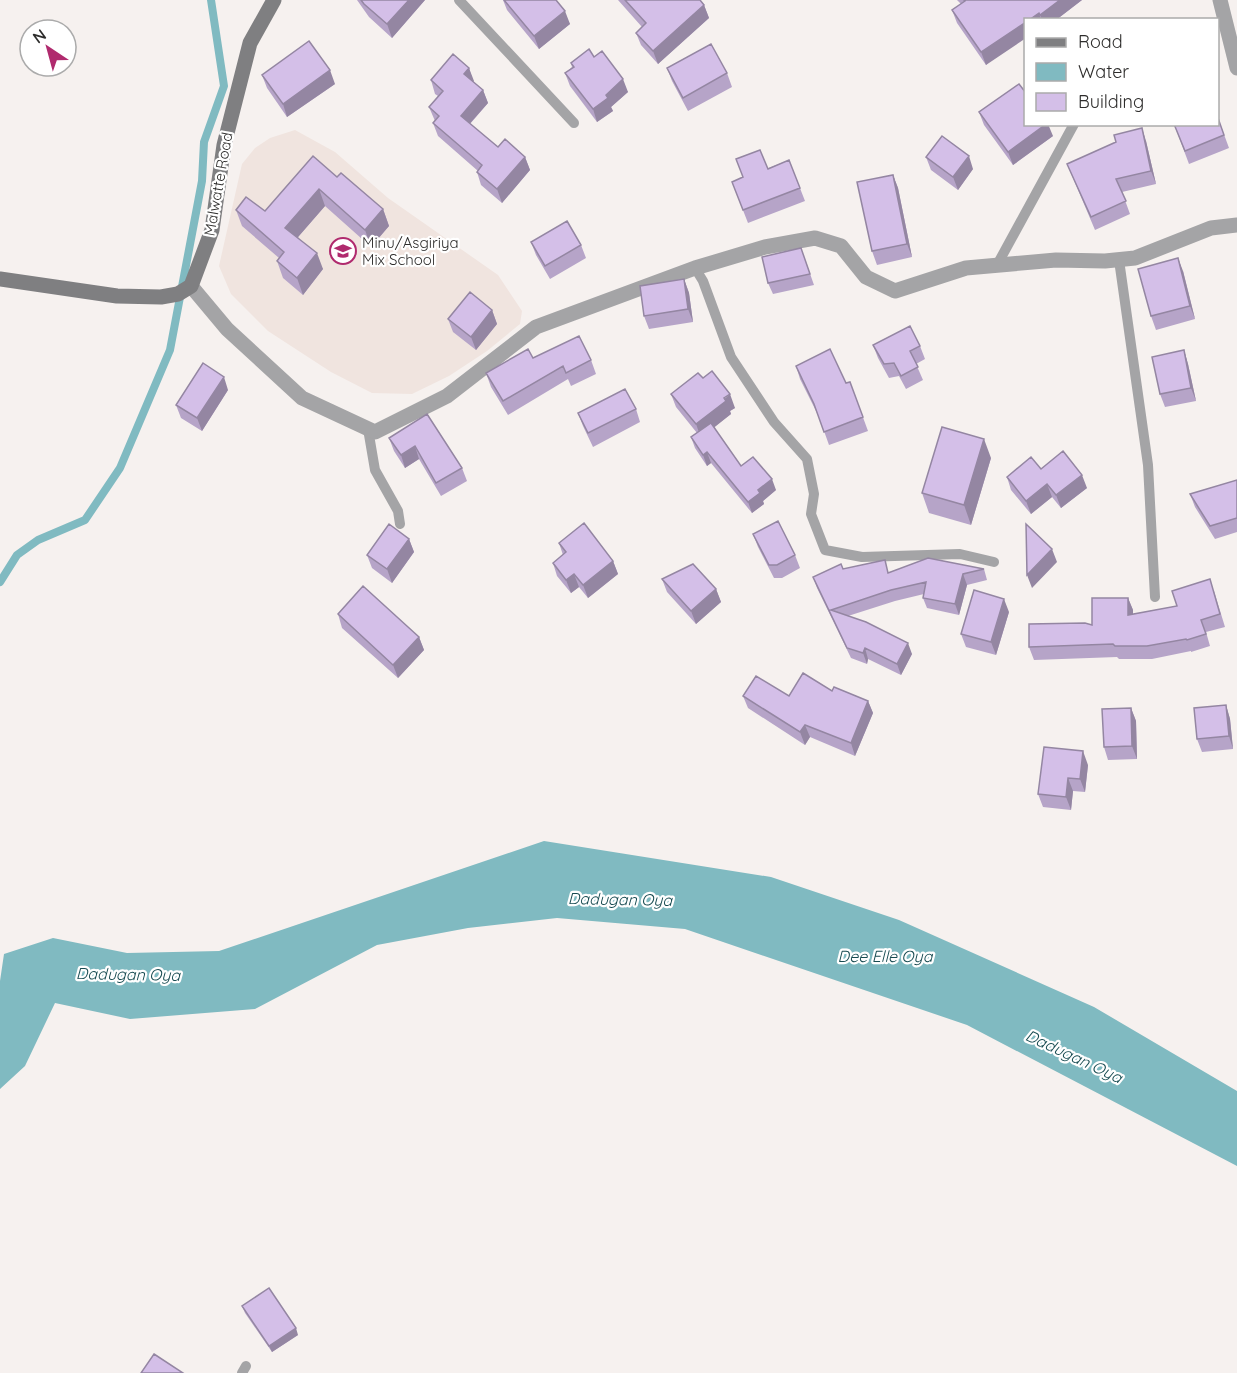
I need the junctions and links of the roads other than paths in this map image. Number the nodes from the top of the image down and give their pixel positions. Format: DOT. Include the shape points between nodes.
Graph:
graph roads {
  1 [pos="274,0"];
  2 [pos="459,0"];
  3 [pos="1220,0"];
  4 [pos="1237,68"];
  5 [pos="574,123"];
  6 [pos="1073,126"];
  7 [pos="1237,225"];
  8 [pos="1119,260"];
  9 [pos="997,266"];
  10 [pos="695,268"];
  11 [pos="0,279"];
  12 [pos="191,286"];
  13 [pos="368,429"];
  14 [pos="400,524"];
  15 [pos="994,562"];
  16 [pos="1155,597"];
  1 -- 12 [label="street, Malwatte Road" via="250,43 224,145 212,230"];
  2 -- 5 [label="lane"];
  3 -- 4 [label="street"];
  6 -- 9 [label="lane"];
  7 -- 8 [label="street" via="1211,228 1136,258"];
  8 -- 9 [label="street" via="1056,260"];
  8 -- 16 [label="lane" via="1148,465"];
  9 -- 10 [label="street" via="966,268 895,291 866,277 841,246 815,238 765,247"];
  10 -- 13 [label="street" via="536,327 447,396 375,432"];
  10 -- 15 [label="lane" via="731,357 774,422 807,459 814,494 811,514 825,550 862,557 960,554"];
  11 -- 12 [label="street" via="117,296 161,297 178,294"];
  12 -- 13 [label="street" via="226,329 302,398"];
  13 -- 14 [label="lane" via="375,470 398,511"];
}
